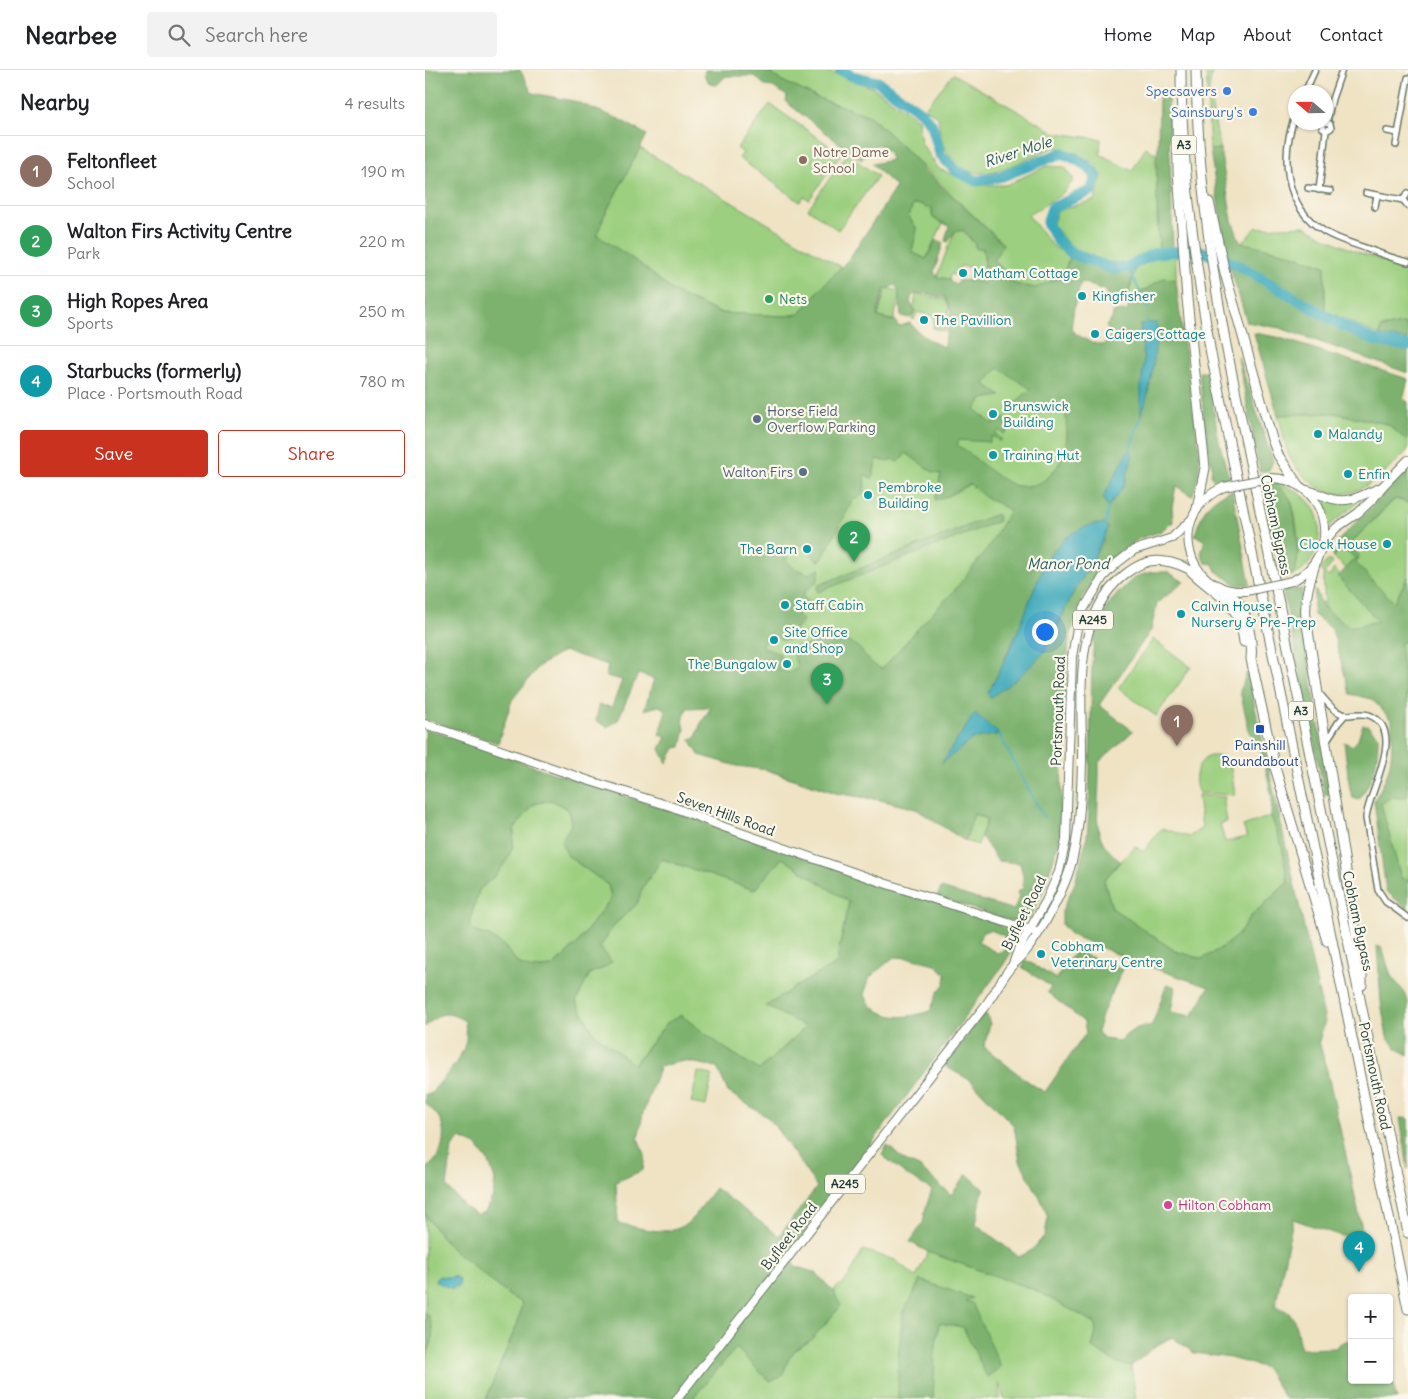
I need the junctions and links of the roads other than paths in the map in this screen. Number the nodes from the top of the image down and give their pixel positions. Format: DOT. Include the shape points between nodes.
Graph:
graph roads {
  1 [pos="1196,70"];
  2 [pos="1315,70"];
  3 [pos="1342,70"];
  4 [pos="1181,73"];
  5 [pos="1408,78"];
  6 [pos="1308,85"];
  7 [pos="1407,92"];
  8 [pos="1291,130"];
  9 [pos="1387,131"];
  10 [pos="1398,133"];
  11 [pos="1396,145"];
  12 [pos="1308,188"];
  13 [pos="1319,190"];
  14 [pos="1330,191"];
  15 [pos="1365,193"];
  16 [pos="1408,193"];
  17 [pos="1377,195"];
  18 [pos="1403,200"];
  19 [pos="1408,206"];
  20 [pos="1375,207"];
  21 [pos="1186,220"];
  22 [pos="1209,222"];
  23 [pos="1408,262"];
  24 [pos="1408,460"];
  25 [pos="1302,487"];
  26 [pos="1381,487"];
  27 [pos="1197,509"];
  28 [pos="1191,520"];
  29 [pos="1323,542"];
  30 [pos="1315,561"];
  31 [pos="1191,571"];
  32 [pos="1204,577"];
  33 [pos="1218,586"];
  34 [pos="1251,659"];
  35 [pos="1317,690"];
  36 [pos="1345,715"];
  37 [pos="425,724"];
  38 [pos="1326,741"];
  39 [pos="1082,762"];
  40 [pos="1066,840"];
  41 [pos="1408,918"];
  42 [pos="1033,929"];
  43 [pos="1344,996"];
  44 [pos="1363,1010"];
  45 [pos="1408,1233"];
  46 [pos="1408,1309"];
  47 [pos="677,1399"];
  1 -- 22 [label="highway, Cobham Bypass / A3" via="1201,163"];
  2 -- 6 [label="street"];
  3 -- 13 [label="street" via="1331,99 1327,122 1323,125 1326,131"];
  4 -- 21 [label="highway, Cobham Bypass / A3"];
  5 -- 7 [label="street"];
  7 -- 10 [label="street"];
  8 -- 23 [label="street" via="1286,170 1293,194 1304,213 1332,236"];
  9 -- 10 [label="street"];
  10 -- 11 [label="street"];
  12 -- 13 [label="street"];
  13 -- 14 [label="street"];
  15 -- 17 [label="street"];
  16 -- 18 [label="street"];
  17 -- 18 [label="street"];
  17 -- 20 [label="street"];
  18 -- 19 [label="street"];
  21 -- 27 [label="highway" via="1185,279 1205,468"];
  21 -- 43 [label="highway, Cobham Bypass / A3" via="1228,442"];
  22 -- 25 [label="highway" via="1274,446 1285,467"];
  22 -- 44 [label="highway, Cobham Bypass / A3" via="1215,283 1250,467"];
  24 -- 26 [label="main road"];
  25 -- 26 [label="main road" via="1345,500"];
  25 -- 27 [label="main road, bridge" via="1268,478 1224,487 1211,493"];
  25 -- 29 [label="main road" via="1321,512"];
  26 -- 29 [label="main road" via="1368,504 1335,528"];
  27 -- 28 [label="main road"];
  28 -- 32 [label="main road" via="1188,533 1190,553"];
  28 -- 40 [label="main road, Portsmouth Road / A245" via="1172,538 1134,550 1117,562 1103,577 1083,610 1073,657"];
  29 -- 30 [label="main road"];
  30 -- 33 [label="main road, bridge" via="1292,581 1246,591"];
  30 -- 35 [label="highway" via="1305,607"];
  31 -- 32 [label="main road, Portsmouth Road / A245"];
  31 -- 34 [label="highway" via="1235,611"];
  31 -- 39 [label="main road, Portsmouth Road / A245" via="1162,560 1141,564 1115,582 1101,602 1091,625 1083,660"];
  32 -- 33 [label="main road"];
  33 -- 34 [label="highway" via="1242,609 1252,650"];
  34 -- 43 [label="highway" via="1274,764"];
  35 -- 36 [label="street" via="1333,710"];
  35 -- 38 [label="highway"];
  36 -- 38 [label="street"];
  36 -- 41 [label="street" via="1371,716 1385,732 1387,753 1366,818 1378,890 1386,902"];
  37 -- 42 [label="main road, Seven Hills Road" via="673,807 884,883"];
  38 -- 44 [label="highway" via="1361,971"];
  39 -- 42 [label="main road, Byfleet Road / A245" via="1079,822 1073,857 1061,892"];
  40 -- 42 [label="main road, Byfleet Road / A245" via="1059,872"];
  42 -- 47 [label="main road, Byfleet Road / A245" via="985,1006"];
  43 -- 46 [label="highway, Portsmouth Road / A3"];
  44 -- 45 [label="highway, Portsmouth Road / A3"];
}
